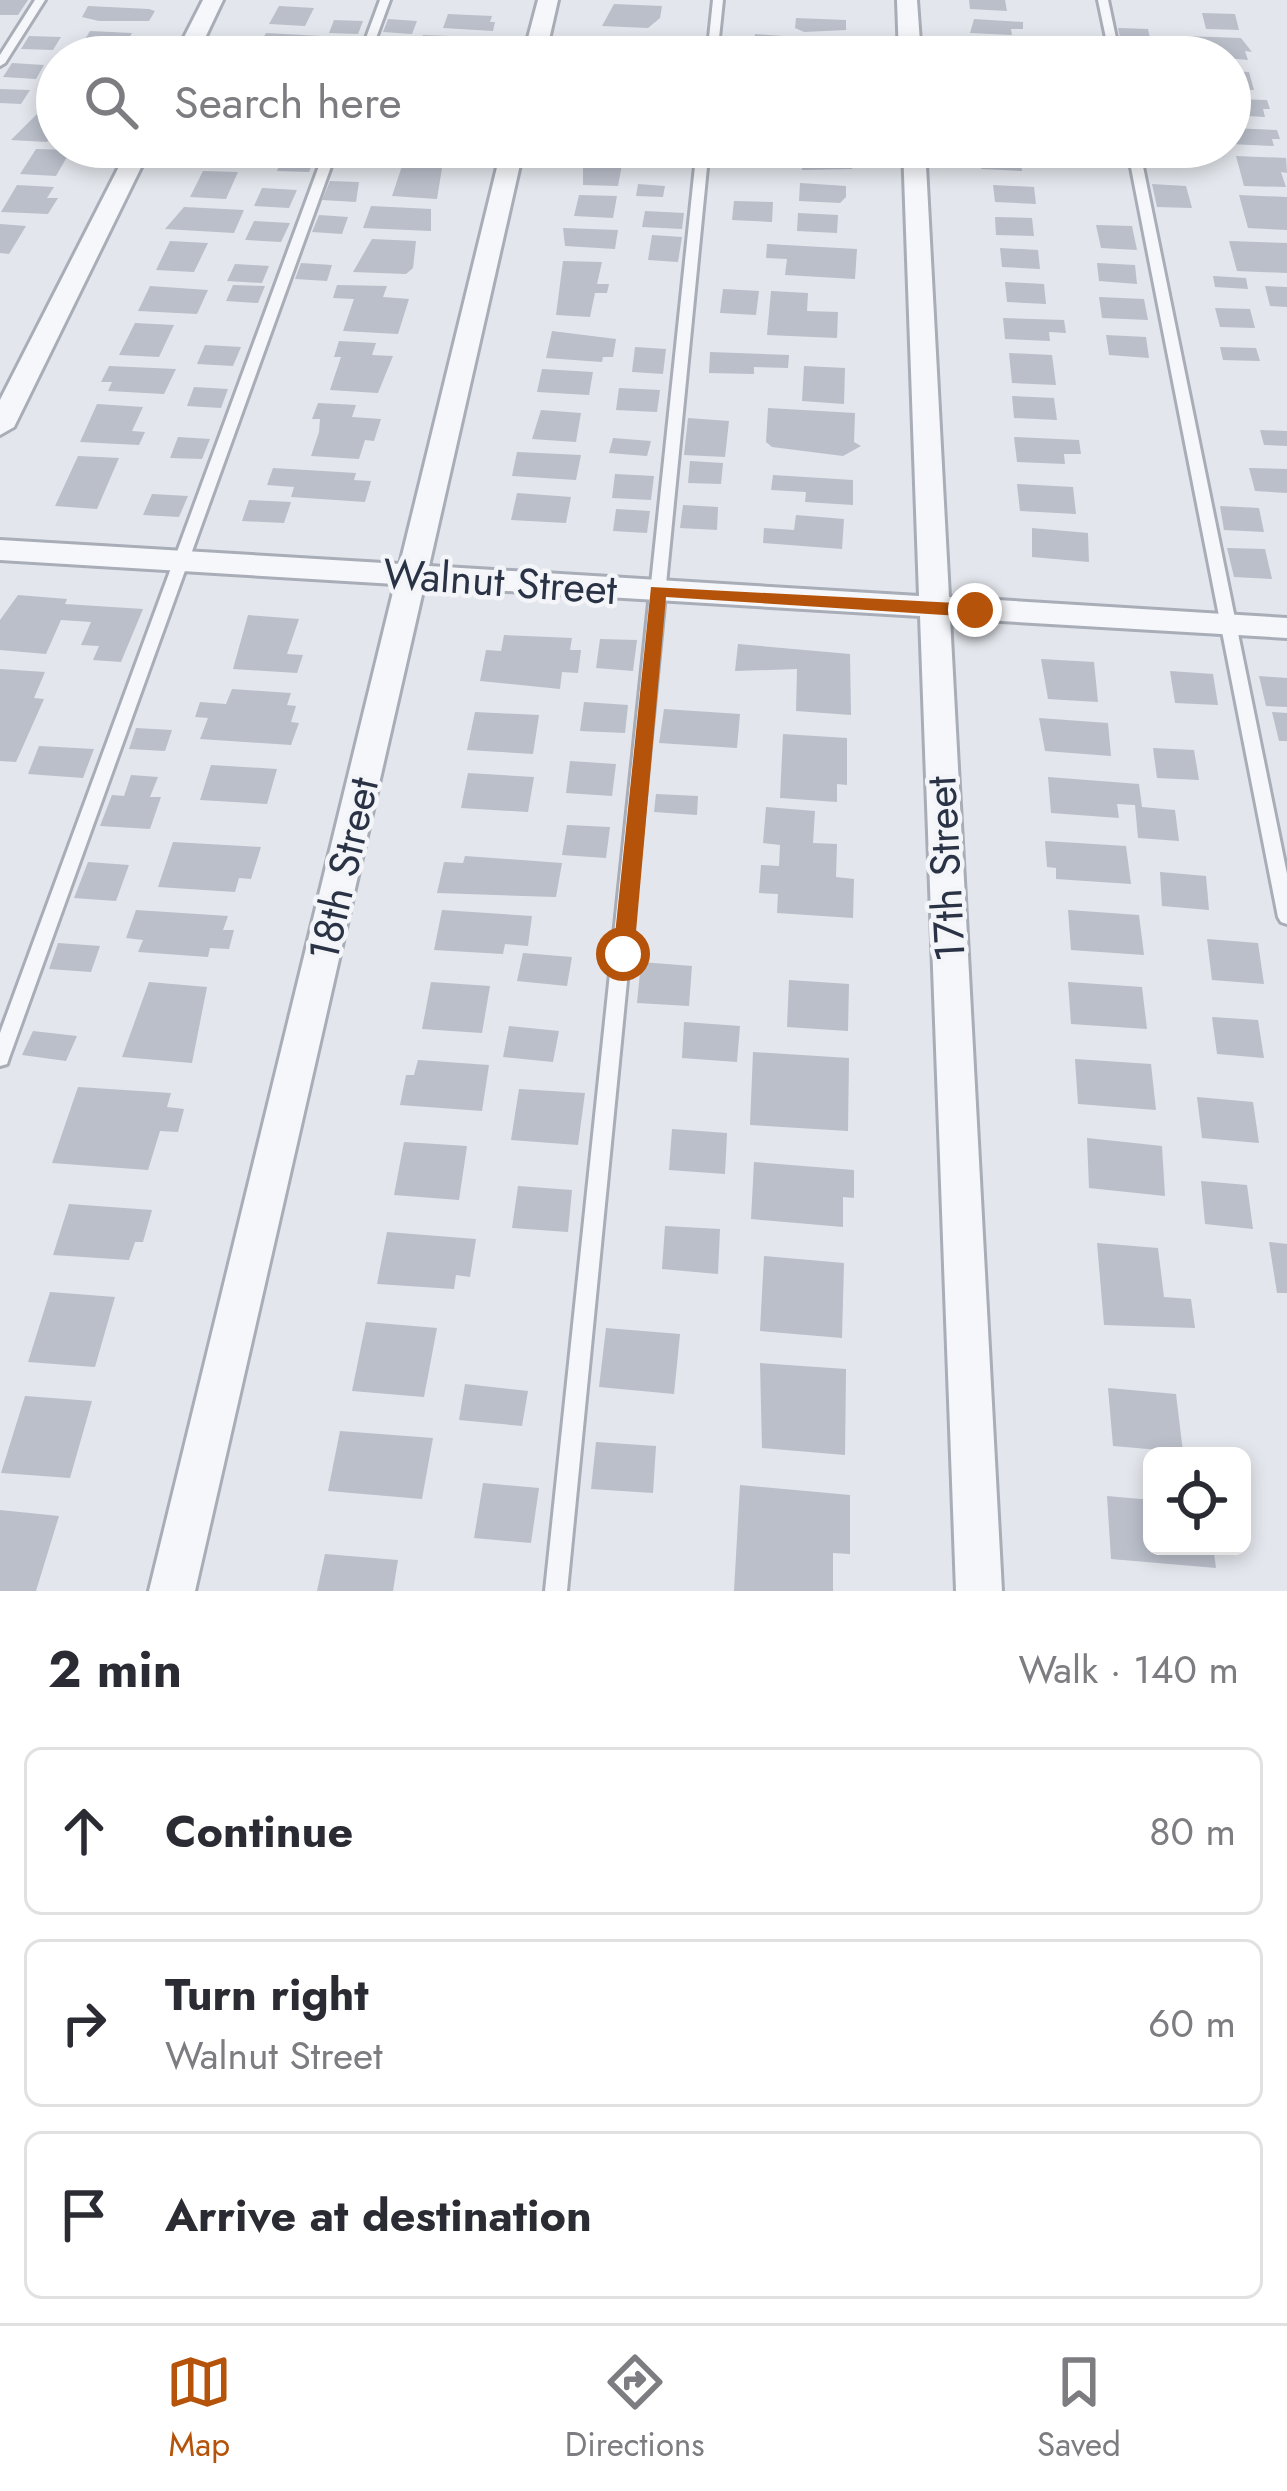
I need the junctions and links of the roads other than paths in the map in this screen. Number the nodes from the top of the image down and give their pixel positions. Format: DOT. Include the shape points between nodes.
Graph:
graph roads {
  1 [pos="40,0"];
  2 [pos="213,0"];
  3 [pos="385,0"];
  4 [pos="548,0"];
  5 [pos="718,0"];
  6 [pos="908,0"];
  7 [pos="1103,0"];
  8 [pos="195,36"];
  9 [pos="372,36"];
  10 [pos="540,36"];
  11 [pos="714,36"];
  12 [pos="909,36"];
  13 [pos="1111,36"];
  14 [pos="0,63"];
  15 [pos="130,168"];
  16 [pos="324,168"];
  17 [pos="508,168"];
  18 [pos="701,168"];
  19 [pos="915,168"];
  20 [pos="1137,168"];
  21 [pos="0,427"];
  22 [pos="0,550"];
  23 [pos="182,561"];
  24 [pos="412,576"];
  25 [pos="658,591"];
  26 [pos="934,607"];
  27 [pos="1230,625"];
  28 [pos="1287,628"];
  29 [pos="1287,916"];
  30 [pos="0,1058"];
  31 [pos="172,1591"];
  32 [pos="556,1591"];
  33 [pos="979,1591"];
  1 -- 14 [label="lane"];
  2 -- 8 [label="street"];
  3 -- 9 [label="lane"];
  4 -- 10 [label="street"];
  5 -- 11 [label="lane"];
  6 -- 12 [label="street"];
  7 -- 13 [label="lane"];
  15 -- 21 [label="street"];
  16 -- 23 [label="lane"];
  17 -- 24 [label="street, 18th Street"];
  18 -- 25 [label="lane"];
  19 -- 26 [label="street, 17th Street"];
  20 -- 27 [label="lane"];
  22 -- 23 [label="street, Walnut Street"];
  23 -- 24 [label="street, Walnut Street"];
  23 -- 30 [label="lane"];
  24 -- 25 [label="street, Walnut Street"];
  24 -- 31 [label="street, 18th Street"];
  25 -- 26 [label="street, Walnut Street"];
  25 -- 32 [label="lane"];
  26 -- 27 [label="street, Walnut Street"];
  26 -- 33 [label="street, 17th Street"];
  27 -- 28 [label="street, Walnut Street"];
  27 -- 29 [label="lane"];
}
